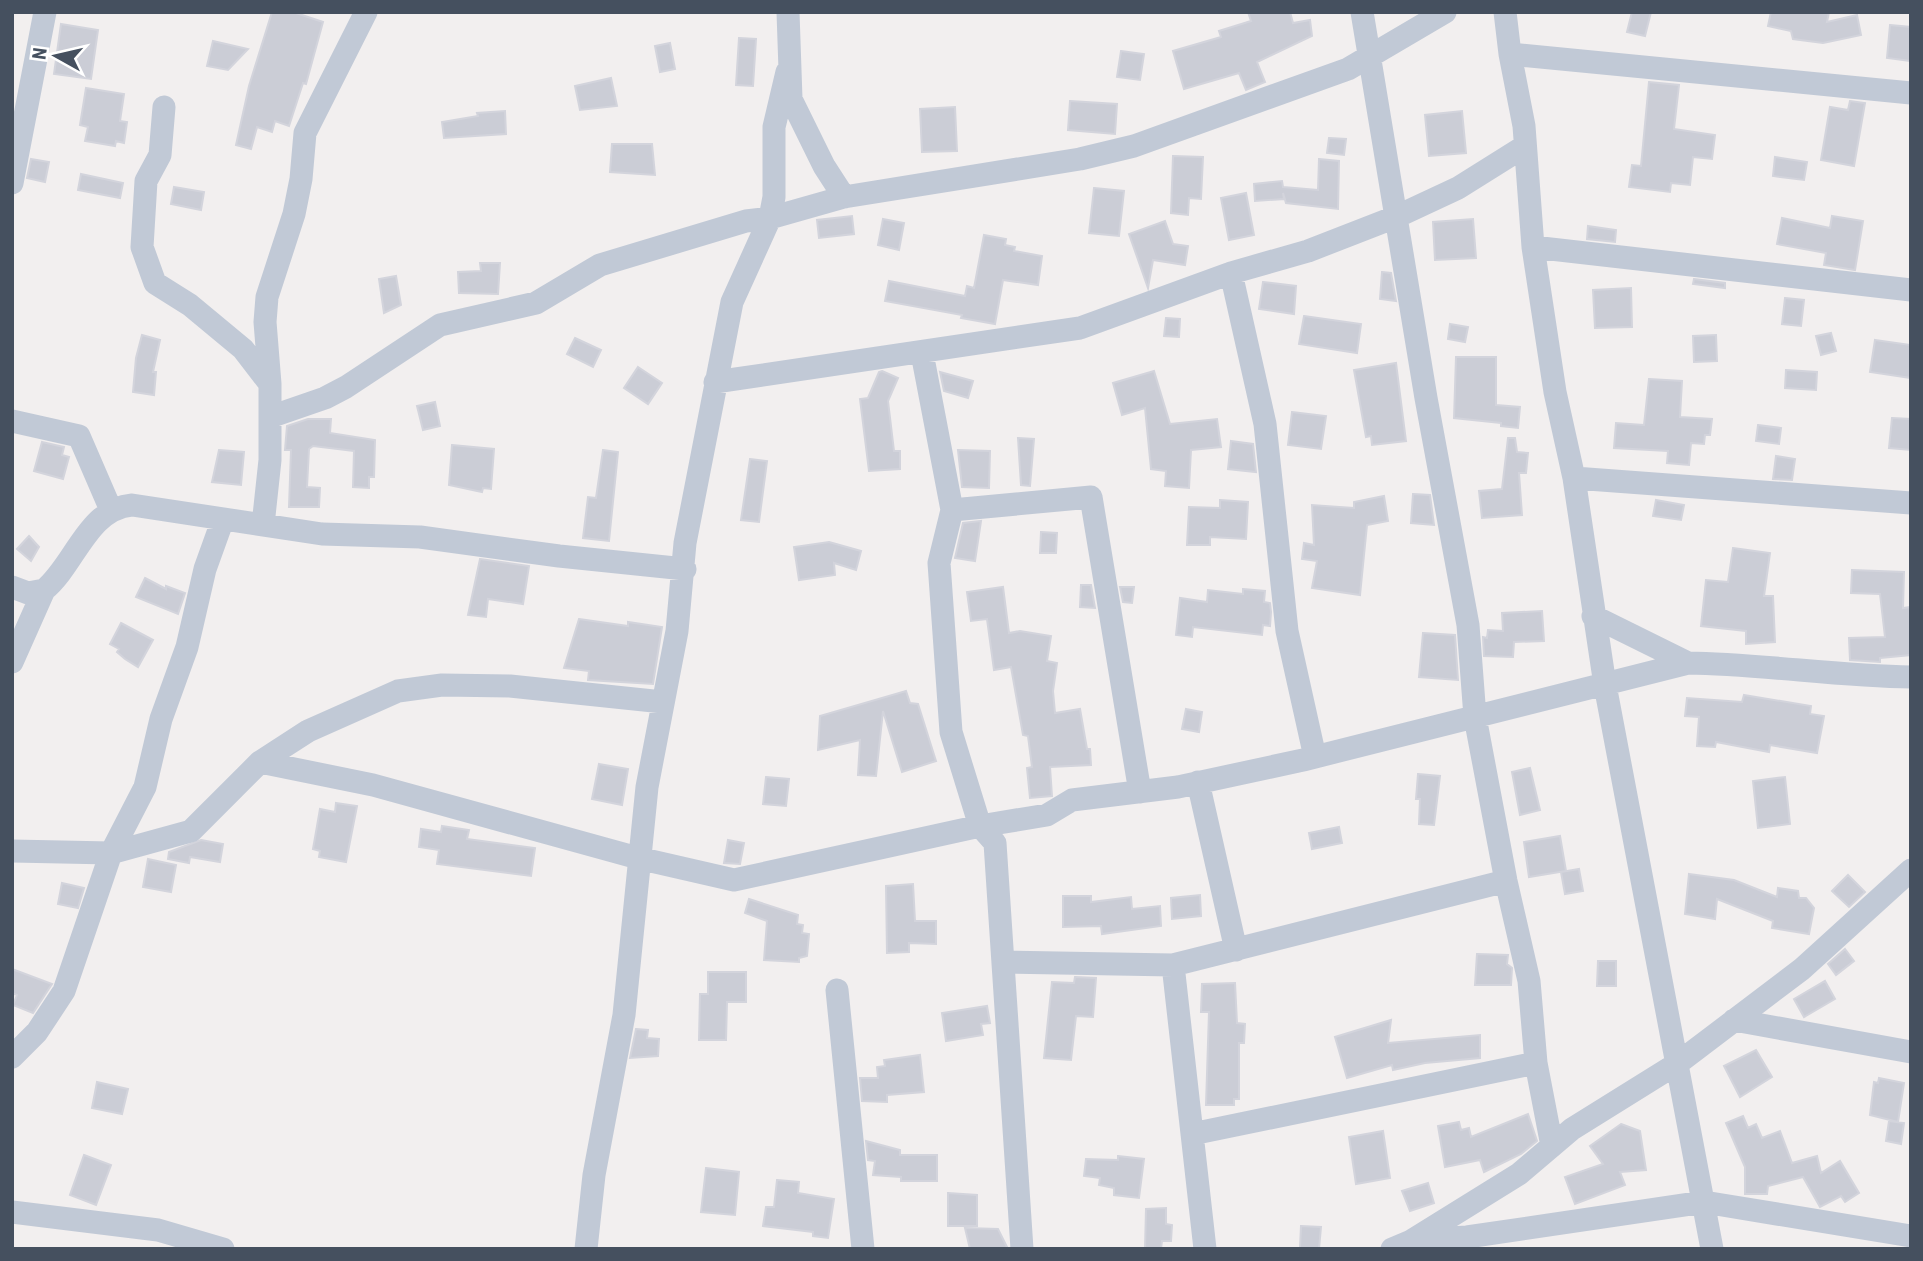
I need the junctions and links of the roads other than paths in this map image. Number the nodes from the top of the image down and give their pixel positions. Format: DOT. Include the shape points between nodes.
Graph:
graph roads {
  1 [pos="46,12"];
  2 [pos="366,12"];
  3 [pos="788,12"];
  4 [pos="1362,12"];
  5 [pos="1445,12"];
  6 [pos="1505,12"];
  7 [pos="1510,54"];
  8 [pos="1370,56"];
  9 [pos="788,72"];
  10 [pos="1911,93"];
  11 [pos="164,107"];
  12 [pos="1525,146"];
  13 [pos="12,183"];
  14 [pos="844,197"];
  15 [pos="1398,216"];
  16 [pos="770,218"];
  17 [pos="1533,247"];
  18 [pos="1231,273"];
  19 [pos="1911,290"];
  20 [pos="922,353"];
  21 [pos="715,382"];
  22 [pos="270,384"];
  23 [pos="270,416"];
  24 [pos="12,421"];
  25 [pos="1574,478"];
  26 [pos="1911,503"];
  27 [pos="111,510"];
  28 [pos="951,510"];
  29 [pos="223,519"];
  30 [pos="263,525"];
  31 [pos="685,569"];
  32 [pos="12,587"];
  33 [pos="44,590"];
  34 [pos="1593,616"];
  35 [pos="12,662"];
  36 [pos="1688,663"];
  37 [pos="1911,677"];
  38 [pos="1605,685"];
  39 [pos="663,702"];
  40 [pos="1475,717"];
  41 [pos="1315,757"];
  42 [pos="260,762"];
  43 [pos="1198,782"];
  44 [pos="1140,792"];
  45 [pos="980,826"];
  46 [pos="12,850"];
  47 [pos="111,853"];
  48 [pos="638,859"];
  49 [pos="1910,872"];
  50 [pos="1506,881"];
  51 [pos="1236,950"];
  52 [pos="1004,962"];
  53 [pos="1174,965"];
  54 [pos="837,990"];
  55 [pos="1734,1020"];
  56 [pos="1911,1052"];
  57 [pos="12,1057"];
  58 [pos="1536,1063"];
  59 [pos="1678,1063"];
  60 [pos="1192,1134"];
  61 [pos="1552,1146"];
  62 [pos="1704,1202"];
  63 [pos="12,1212"];
  64 [pos="1911,1236"];
  65 [pos="1401,1245"];
  66 [pos="223,1249"];
  67 [pos="586,1249"];
  68 [pos="863,1249"];
  69 [pos="1022,1249"];
  70 [pos="1205,1249"];
  71 [pos="1712,1249"];
  1 -- 13 [label="street"];
  2 -- 22 [label="street" via="302,143 294,214 266,304"];
  3 -- 9 [label="street"];
  4 -- 8 [label="street"];
  5 -- 8 [label="street"];
  6 -- 7 [label="street"];
  7 -- 10 [label="street"];
  7 -- 12 [label="street"];
  8 -- 14 [label="street" via="1348,69 1134,146"];
  8 -- 15 [label="street"];
  9 -- 14 [label="street" via="791,99"];
  9 -- 16 [label="street" via="774,127"];
  11 -- 22 [label="street" via="160,155 146,181 142,247 155,284 243,349"];
  12 -- 15 [label="street" via="1458,188"];
  12 -- 17 [label="street"];
  14 -- 16 [label="street"];
  15 -- 18 [label="street" via="1308,251"];
  15 -- 40 [label="street" via="1468,625"];
  16 -- 21 [label="street" via="732,302"];
  16 -- 23 [label="street" via="746,221 600,265 536,303 440,325 346,387"];
  17 -- 19 [label="street"];
  17 -- 25 [label="street" via="1555,392"];
  18 -- 20 [label="street" via="1080,328"];
  18 -- 41 [label="street" via="1265,424 1287,631"];
  20 -- 21 [label="street"];
  20 -- 28 [label="street"];
  21 -- 31 [label="street" via="685,543"];
  22 -- 23 [label="street"];
  23 -- 30 [label="street"];
  24 -- 27 [label="street" via="79,436"];
  25 -- 26 [label="street"];
  25 -- 34 [label="street"];
  27 -- 29 [label="street" via="132,505"];
  27 -- 33 [label="street"];
  28 -- 44 [label="street" via="1091,497"];
  28 -- 45 [label="street" via="939,563 951,732"];
  29 -- 30 [label="street"];
  29 -- 47 [label="street" via="161,719 148,779"];
  30 -- 31 [label="street" via="340,535 420,537"];
  31 -- 39 [label="street"];
  32 -- 33 [label="street" via="27,593"];
  33 -- 35 [label="street"];
  34 -- 36 [label="street"];
  34 -- 38 [label="street"];
  36 -- 37 [label="street"];
  36 -- 38 [label="street"];
  38 -- 40 [label="street"];
  38 -- 59 [label="street"];
  39 -- 42 [label="street" via="510,686 431,687 380,697 308,732"];
  39 -- 48 [label="street"];
  40 -- 41 [label="street"];
  40 -- 50 [label="street"];
  41 -- 43 [label="street"];
  42 -- 47 [label="street" via="191,831"];
  42 -- 48 [label="street" via="373,785"];
  43 -- 44 [label="street"];
  43 -- 51 [label="street"];
  44 -- 45 [label="street" via="1072,800 1047,815"];
  45 -- 48 [label="street" via="734,880"];
  45 -- 52 [label="street" via="995,843"];
  46 -- 47 [label="street"];
  47 -- 57 [label="street" via="64,991 37,1032"];
  48 -- 67 [label="street" via="624,1015 594,1175"];
  49 -- 55 [label="street" via="1802,969"];
  50 -- 51 [label="street"];
  50 -- 58 [label="street" via="1529,981"];
  51 -- 53 [label="street"];
  52 -- 53 [label="street"];
  52 -- 69 [label="street"];
  53 -- 60 [label="street"];
  54 -- 68 [label="street"];
  55 -- 56 [label="street"];
  55 -- 59 [label="street"];
  58 -- 60 [label="street"];
  58 -- 61 [label="street"];
  59 -- 61 [label="street"];
  59 -- 62 [label="street"];
  60 -- 70 [label="street"];
  61 -- 65 [label="street" via="1519,1174"];
  62 -- 64 [label="street"];
  62 -- 65 [label="street"];
  62 -- 71 [label="street"];
  63 -- 66 [label="street" via="158,1230"];
}
